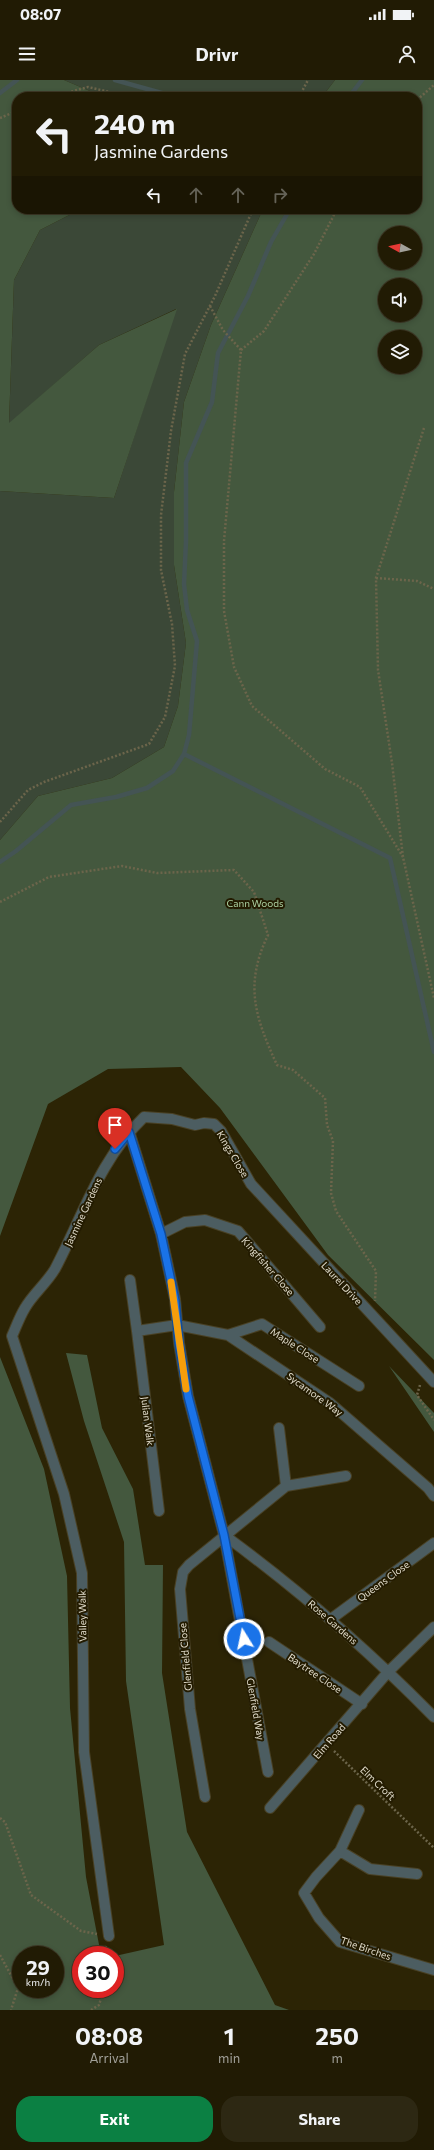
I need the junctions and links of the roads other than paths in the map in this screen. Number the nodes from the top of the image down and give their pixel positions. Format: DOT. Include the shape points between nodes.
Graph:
graph roads {
  1 [pos="214,1124"];
  2 [pos="129,1132"];
  3 [pos="251,1184"];
  4 [pos="161,1234"];
  5 [pos="130,1280"];
  6 [pos="25,1307"];
  7 [pos="177,1325"];
  8 [pos="320,1327"];
  9 [pos="137,1331"];
  10 [pos="228,1335"];
  11 [pos="434,1382"];
  12 [pos="359,1386"];
  13 [pos="280,1428"];
  14 [pos="346,1476"];
  15 [pos="286,1486"];
  16 [pos="434,1496"];
  17 [pos="159,1511"];
  18 [pos="224,1535"];
  19 [pos="434,1544"];
  20 [pos="331,1619"];
  21 [pos="434,1627"];
  22 [pos="269,1642"];
  23 [pos="388,1672"];
  24 [pos="362,1704"];
  25 [pos="434,1717"];
  26 [pos="268,1772"];
  27 [pos="205,1797"];
  28 [pos="270,1808"];
  29 [pos="359,1810"];
  30 [pos="340,1851"];
  31 [pos="418,1874"];
  32 [pos="109,1936"];
  33 [pos="434,1970"];
  1 -- 2 [label="street, Jasmine Gardens" via="195,1125 172,1119 144,1117"];
  1 -- 3 [label="street, Kings Close" via="222,1131"];
  2 -- 4 [label="street, Glenfield Way"];
  2 -- 6 [label="street, Jasmine Gardens" via="115,1149 91,1192 68,1244 47,1282"];
  3 -- 11 [label="street, Laurel Drive"];
  4 -- 7 [label="street, Glenfield Way" via="175,1300"];
  4 -- 8 [label="street, Kingfisher Close" via="185,1222 205,1220 238,1231"];
  5 -- 9 [label="street, Julian Walk"];
  6 -- 32 [label="street, Valley Walk" via="12,1336 64,1494 82,1573 84,1752"];
  7 -- 9 [label="street"];
  7 -- 10 [label="street, Sycamore Way"];
  7 -- 18 [label="street, Glenfield Way" via="188,1396"];
  9 -- 17 [label="street, Julian Walk"];
  10 -- 12 [label="street, Maple Close" via="262,1324"];
  10 -- 16 [label="street, Sycamore Way" via="330,1403"];
  13 -- 15 [label="street"];
  14 -- 15 [label="street"];
  15 -- 18 [label="street, Glenfield Close"];
  18 -- 20 [label="street, Rose Gardens" via="263,1563"];
  18 -- 26 [label="street, Glenfield Way"];
  18 -- 27 [label="street, Glenfield Close" via="182,1572 180,1589 190,1709"];
  19 -- 20 [label="street, Queens Close"];
  20 -- 23 [label="street, Rose Gardens"];
  21 -- 23 [label="street, Elm Road"];
  22 -- 24 [label="street, Baytree Close"];
  23 -- 24 [label="street, Elm Road"];
  23 -- 25 [label="street, Rose Gardens"];
  24 -- 28 [label="street, Elm Road"];
  29 -- 30 [label="street, The Birches"];
  30 -- 31 [label="street" via="370,1869"];
  30 -- 33 [label="street, The Birches" via="304,1893 319,1918 340,1942"];
}
